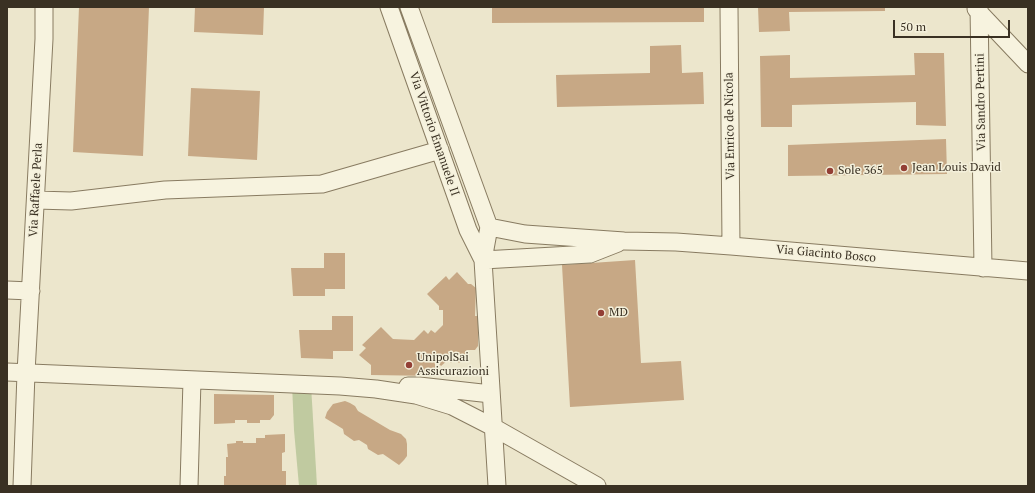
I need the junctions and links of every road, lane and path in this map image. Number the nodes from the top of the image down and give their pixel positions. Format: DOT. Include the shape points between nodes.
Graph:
graph roads {
  1 [pos="44,7"];
  2 [pos="389,7"];
  3 [pos="409,7"];
  4 [pos="729,7"];
  5 [pos="978,9"];
  6 [pos="1028,64"];
  7 [pos="440,150"];
  8 [pos="36,200"];
  9 [pos="489,227"];
  10 [pos="624,241"];
  11 [pos="731,246"];
  12 [pos="483,260"];
  13 [pos="983,268"];
  14 [pos="1028,272"];
  15 [pos="7,290"];
  16 [pos="31,291"];
  17 [pos="7,372"];
  18 [pos="26,373"];
  19 [pos="192,380"];
  20 [pos="376,389"];
  21 [pos="492,394"];
  22 [pos="493,427"];
  23 [pos="22,486"];
  24 [pos="189,486"];
  25 [pos="497,486"];
  26 [pos="596,486"];
  1 -- 8 [label="street, Via Raffaele Perla"];
  2 -- 7 [label="street, Via Vittorio Emanuele II"];
  3 -- 9 [label="street, Via Vittorio Emanuele II"];
  4 -- 11 [label="street, Via Enrico de Nicola"];
  5 -- 6 [label="street"];
  5 -- 13 [label="street, Via Sandro Pertini"];
  7 -- 8 [label="street" via="322,184 165,190 71,201"];
  7 -- 12 [label="street, Via Vittorio Emanuele II" via="468,230"];
  8 -- 16 [label="street, Via Raffaele Perla"];
  9 -- 10 [label="street, Via Giacinto Bosco" via="525,234"];
  9 -- 12 [label="street, Via Vittorio Emanuele II"];
  10 -- 11 [label="street, Via Giacinto Bosco"];
  10 -- 12 [label="street, Via Giacinto Bosco" via="590,254"];
  11 -- 13 [label="street, Via Giacinto Bosco"];
  12 -- 21 [label="street, Via Vittorio Emanuele II"];
  13 -- 14 [label="street, Via Giacinto Bosco"];
  15 -- 16 [label="street"];
  16 -- 18 [label="street, Via Raffaele Perla"];
  17 -- 18 [label="street"];
  18 -- 19 [label="street"];
  18 -- 23 [label="street, Via Raffaele Perla"];
  19 -- 20 [label="street"];
  19 -- 24 [label="street"];
  20 -- 21 [label="street" via="418,386"];
  20 -- 22 [label="street" via="416,395 452,406"];
  21 -- 22 [label="street, Via Vittorio Emanuele II"];
  22 -- 25 [label="street, Via Vittorio Emanuele II"];
  22 -- 26 [label="street"];
}
